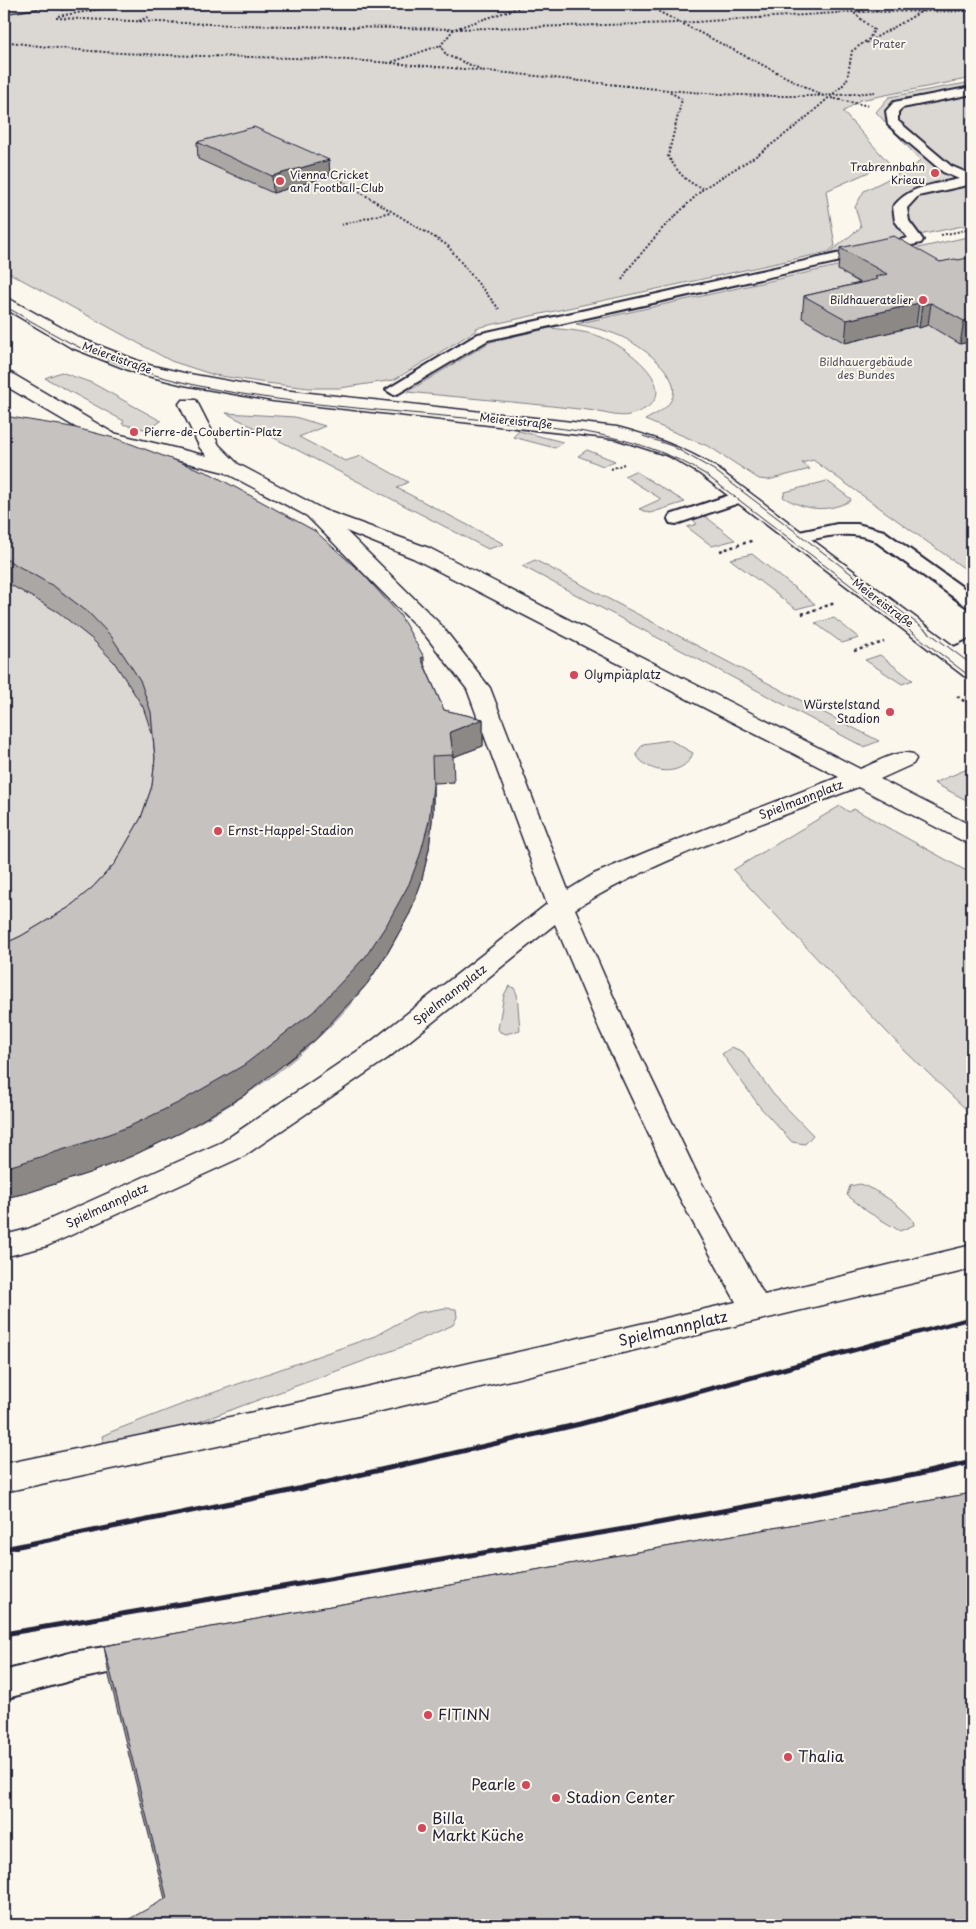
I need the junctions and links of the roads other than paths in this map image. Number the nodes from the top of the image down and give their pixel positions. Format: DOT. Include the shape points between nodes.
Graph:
graph roads {
  1 [pos="37,4"];
  2 [pos="4,9"];
  3 [pos="972,92"];
  4 [pos="972,180"];
  5 [pos="4,301"];
  6 [pos="4,377"];
  7 [pos="394,390"];
  8 [pos="189,404"];
  9 [pos="48,426"];
  10 [pos="106,437"];
  11 [pos="231,468"];
  12 [pos="742,496"];
  13 [pos="314,512"];
  14 [pos="676,518"];
  15 [pos="796,538"];
  16 [pos="972,602"];
  17 [pos="972,644"];
  18 [pos="952,655"];
  19 [pos="972,671"];
  20 [pos="904,759"];
  21 [pos="861,777"];
  22 [pos="972,836"];
  23 [pos="561,906"];
  24 [pos="4,1246"];
  25 [pos="972,1257"];
  26 [pos="756,1309"];
  27 [pos="4,1478"];
  28 [pos="161,1651"];
  29 [pos="4,1685"];
  1 -- 2 [label="street"];
  3 -- 4 [label="lane" via="906,103 892,111 892,122 904,133 947,169"];
  4 -- 7 [label="lane" via="914,193 900,207 902,221 916,240 625,305 513,325 483,337"];
  5 -- 12 [label="street, Meiereistraße" via="85,346 143,369 184,380 273,395 582,427 644,440 676,452"];
  6 -- 10 [label="street"];
  8 -- 11 [label="street" via="210,448"];
  9 -- 10 [label="street"];
  10 -- 11 [label="street"];
  11 -- 13 [label="street"];
  12 -- 14 [label="lane"];
  12 -- 15 [label="street, Meiereistraße"];
  13 -- 21 [label="street" via="421,553"];
  13 -- 23 [label="street" via="433,630 478,688"];
  15 -- 16 [label="lane" via="842,527 869,531"];
  15 -- 18 [label="street, Meiereistraße"];
  17 -- 18 [label="lane"];
  18 -- 19 [label="street, Meiereistraße"];
  20 -- 21 [label="street, Spielmannplatz"];
  21 -- 22 [label="street"];
  21 -- 23 [label="street, Spielmannplatz" via="658,856 603,880"];
  23 -- 24 [label="street, Spielmannplatz" via="378,1051 233,1148 36,1238"];
  23 -- 26 [label="street" via="613,1028 685,1180"];
  25 -- 26 [label="street, Spielmannplatz"];
  26 -- 27 [label="street, Spielmannplatz" via="428,1387 115,1457"];
  28 -- 29 [label="lane" via="73,1666"];
}
